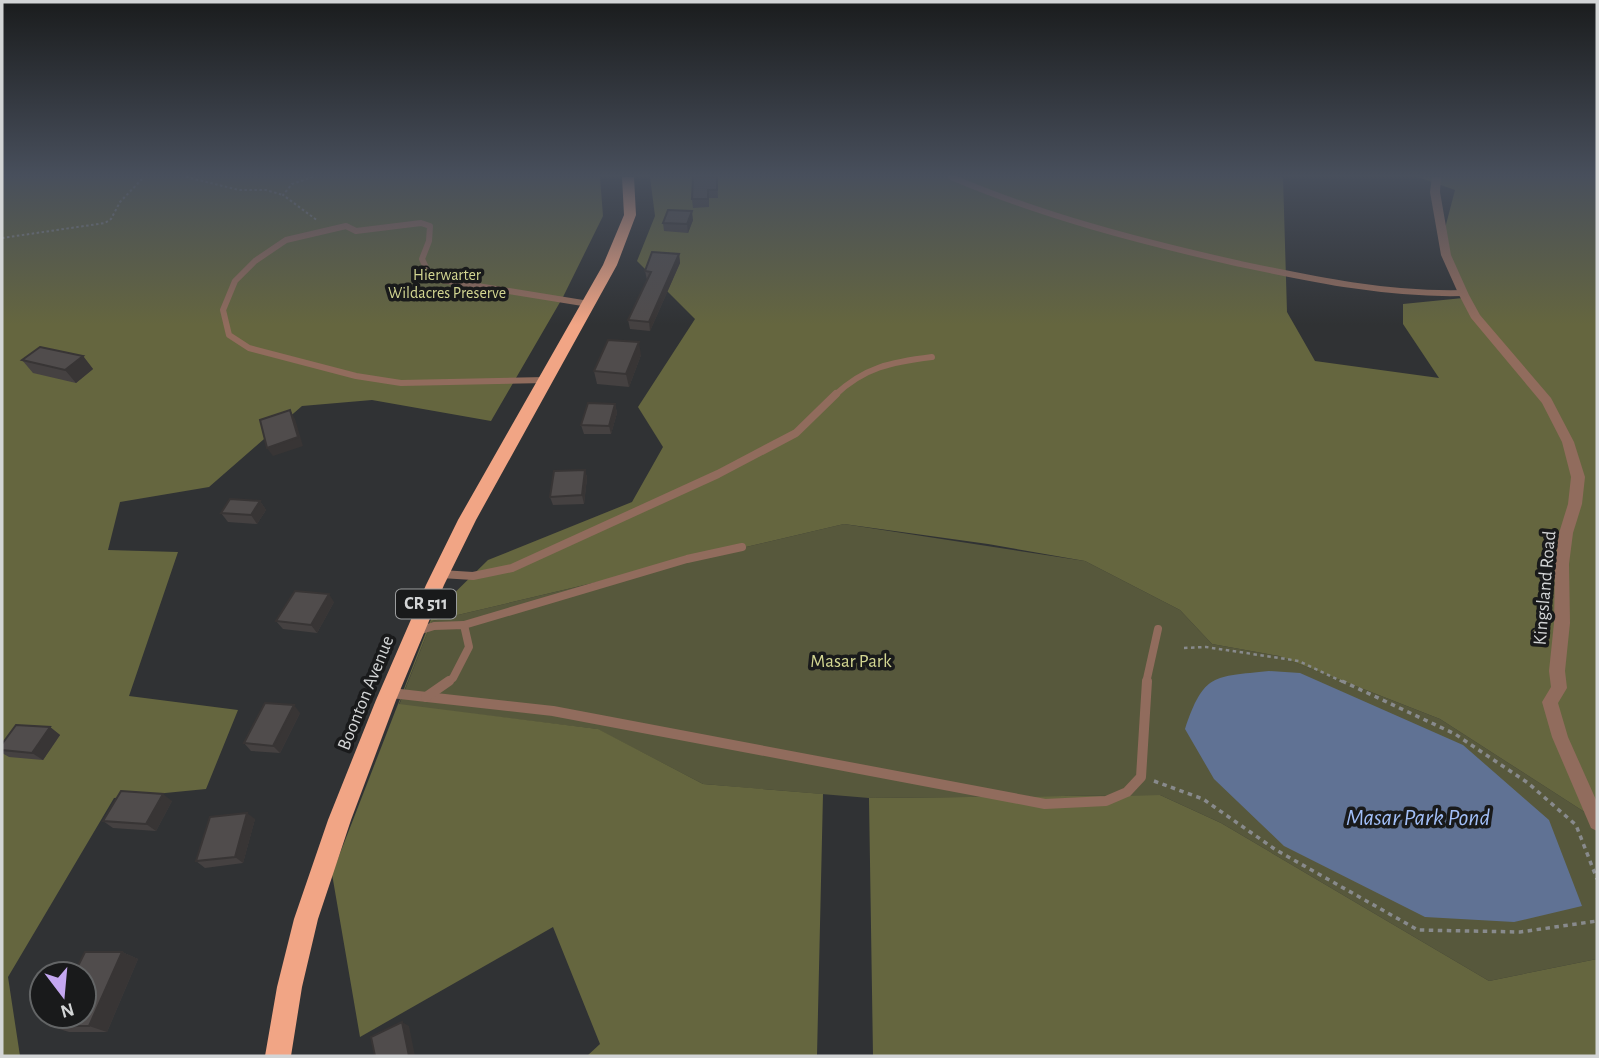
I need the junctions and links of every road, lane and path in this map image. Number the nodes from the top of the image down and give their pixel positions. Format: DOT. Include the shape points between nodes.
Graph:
graph roads {
  1 [pos="82,226"];
  2 [pos="318,226"];
  3 [pos="344,226"];
  4 [pos="347,226"];
  5 [pos="401,226"];
  6 [pos="430,226"];
  7 [pos="626,226"];
  8 [pos="1087,226"];
  9 [pos="1440,226"];
  10 [pos="318,231"];
  11 [pos="2,238"];
  12 [pos="1463,293"];
  13 [pos="589,304"];
  14 [pos="932,357"];
  15 [pos="546,380"];
  16 [pos="741,547"];
  17 [pos="441,574"];
  18 [pos="428,619"];
  19 [pos="464,625"];
  20 [pos="1158,629"];
  21 [pos="1184,648"];
  22 [pos="388,693"];
  23 [pos="426,697"];
  24 [pos="1140,777"];
  25 [pos="1597,822"];
  26 [pos="1597,879"];
  27 [pos="1597,921"];
  28 [pos="278,1056"];
  1 -- 11 [label="path"];
  2 -- 10 [label="path"];
  3 -- 10 [label="lane"];
  4 -- 5 [label="lane" via="356,231"];
  6 -- 13 [label="lane" via="422,259 428,272 441,280"];
  7 -- 13 [label="main road, Boonton Avenue / CR 511"];
  8 -- 12 [label="lane" via="1338,284 1422,296"];
  9 -- 12 [label="street, Kingsland Road" via="1446,255"];
  10 -- 15 [label="lane" via="286,240 235,281 223,310 229,335 249,348 401,383"];
  12 -- 25 [label="street, Kingsland Road" via="1475,316 1547,401 1568,442 1578,477 1562,564 1559,688 1550,702"];
  13 -- 15 [label="main road, Boonton Avenue / CR 511"];
  14 -- 17 [label="lane" via="890,362 851,380 796,433 718,474 512,568 473,576"];
  15 -- 17 [label="main road, Boonton Avenue / CR 511"];
  16 -- 19 [label="lane"];
  17 -- 18 [label="main road, Boonton Avenue / CR 511"];
  18 -- 19 [label="lane"];
  18 -- 22 [label="main road, Boonton Avenue / CR 511" via="413,633"];
  19 -- 23 [label="lane" via="469,647 453,678"];
  20 -- 24 [label="lane" via="1144,693"];
  21 -- 26 [label="path" via="1206,646 1299,661 1455,734 1528,783 1576,825"];
  22 -- 23 [label="lane"];
  22 -- 28 [label="main road, Boonton Avenue / CR 511" via="317,879 298,943"];
  23 -- 24 [label="lane" via="552,711 1045,804 1106,801 1127,792"];
  24 -- 27 [label="path" via="1203,799 1276,849 1418,930 1520,933"];
}
